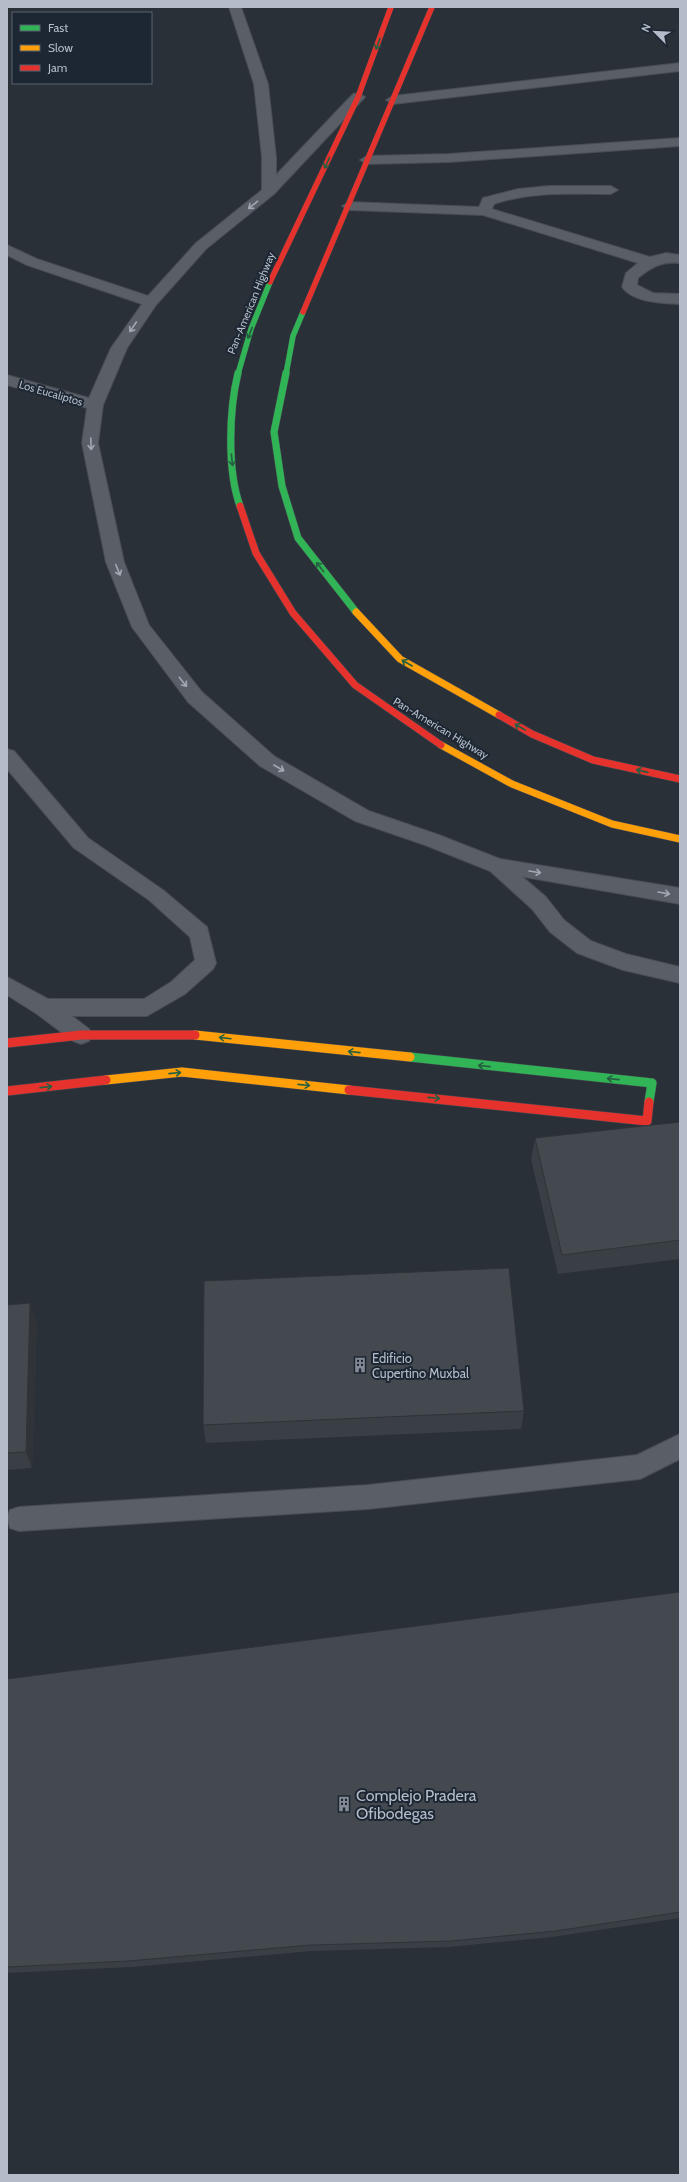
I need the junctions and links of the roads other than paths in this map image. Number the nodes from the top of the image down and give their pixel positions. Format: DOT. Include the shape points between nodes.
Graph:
graph roads {
  1 [pos="235,7"];
  2 [pos="391,7"];
  3 [pos="432,7"];
  4 [pos="680,67"];
  5 [pos="358,97"];
  6 [pos="393,100"];
  7 [pos="680,142"];
  8 [pos="367,160"];
  9 [pos="611,190"];
  10 [pos="269,191"];
  11 [pos="349,206"];
  12 [pos="484,211"];
  13 [pos="7,236"];
  14 [pos="7,249"];
  15 [pos="680,259"];
  16 [pos="32,262"];
  17 [pos="649,262"];
  18 [pos="680,299"];
  19 [pos="151,302"];
  20 [pos="7,380"];
  21 [pos="95,405"];
  22 [pos="7,756"];
  23 [pos="680,779"];
  24 [pos="680,839"];
  25 [pos="497,866"];
  26 [pos="680,896"];
  27 [pos="680,975"];
  28 [pos="7,985"];
  29 [pos="45,1008"];
  30 [pos="81,1035"];
  31 [pos="7,1043"];
  32 [pos="7,1091"];
  33 [pos="680,1446"];
  34 [pos="19,1519"];
  1 -- 10 [label="street" via="261,84 269,157"];
  2 -- 5 [label="main road, Pan-American Highway, one-way"];
  3 -- 6 [label="main road"];
  4 -- 6 [label="street"];
  5 -- 10 [label="street"];
  5 -- 24 [label="main road, Pan-American Highway, one-way" via="269,284 239,361 232,403 231,457 238,502 256,554 293,613 355,685 431,739 512,784 612,824"];
  6 -- 8 [label="main road"];
  7 -- 8 [label="street" via="449,158"];
  8 -- 11 [label="main road"];
  9 -- 12 [label="street" via="506,194 488,201"];
  10 -- 19 [label="street, one-way" via="201,246"];
  11 -- 12 [label="street"];
  23 -- 11 [label="main road, one-way" via="593,760 532,734 400,659 362,619 298,538 282,486 274,432 293,336"];
  12 -- 17 [label="street"];
  13 -- 16 [label="street"];
  14 -- 16 [label="street"];
  15 -- 17 [label="street" via="672,257"];
  16 -- 19 [label="street"];
  17 -- 18 [label="street" via="631,276 629,287 639,294 659,299"];
  19 -- 21 [label="street, one-way" via="119,348"];
  20 -- 21 [label="street, Los Eucaliptos"];
  21 -- 25 [label="street, one-way" via="90,443 115,562 141,627 195,697 267,761 362,816"];
  22 -- 29 [label="street" via="81,843 156,895 200,933 206,963 178,988 148,1007"];
  25 -- 26 [label="street, one-way"];
  25 -- 27 [label="street" via="539,903 557,926 584,947 623,962"];
  28 -- 29 [label="street"];
  29 -- 30 [label="street"];
  30 -- 31 [label="main road"];
  32 -- 30 [label="main road, one-way" via="182,1072 647,1121 652,1083 189,1034"];
  33 -- 34 [label="street" via="640,1467 368,1497"];
}
